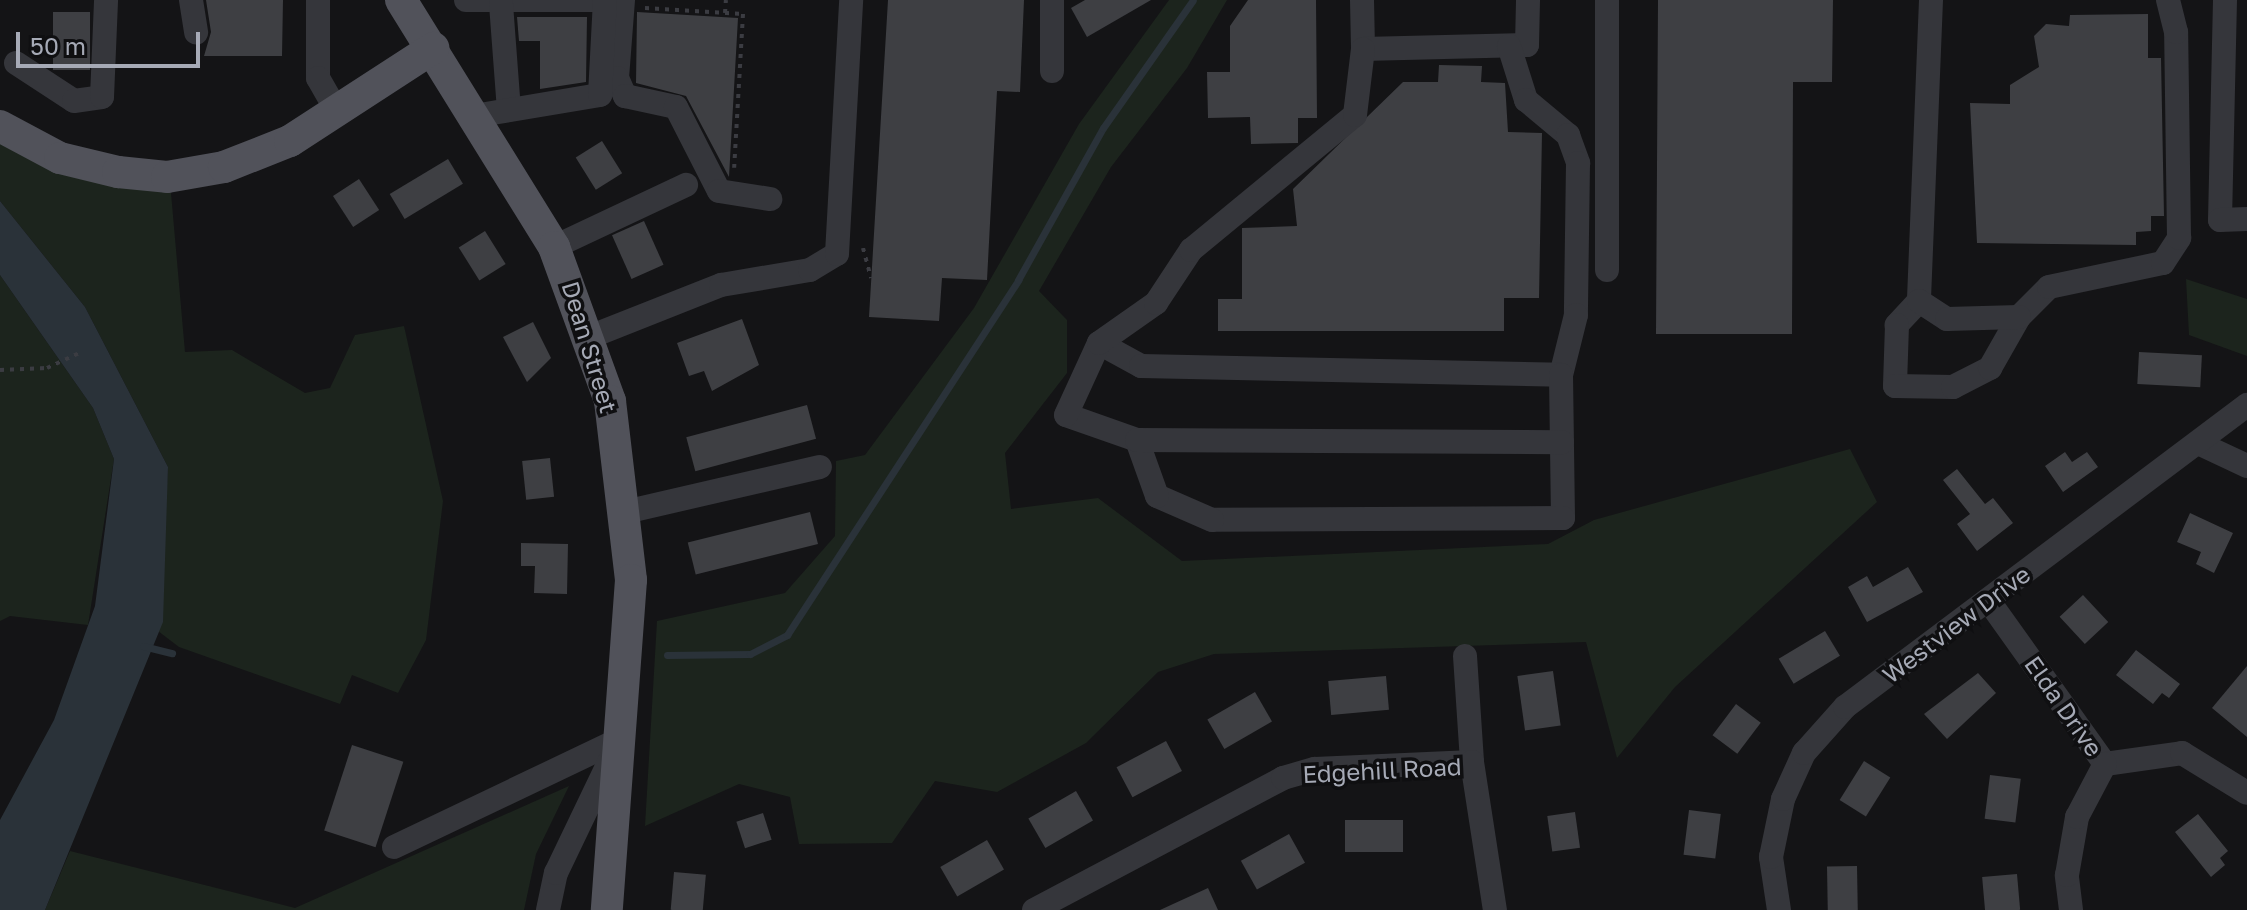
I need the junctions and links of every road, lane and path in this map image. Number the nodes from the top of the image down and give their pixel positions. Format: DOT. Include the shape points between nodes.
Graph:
graph roads {
  1 [pos="106,0"];
  2 [pos="191,0"];
  3 [pos="318,0"];
  4 [pos="401,0"];
  5 [pos="466,0"];
  6 [pos="598,0"];
  7 [pos="605,0"];
  8 [pos="726,0"];
  9 [pos="851,0"];
  10 [pos="1052,0"];
  11 [pos="1362,0"];
  12 [pos="1528,0"];
  13 [pos="1607,0"];
  14 [pos="1931,0"];
  15 [pos="2168,0"];
  16 [pos="2225,0"];
  17 [pos="501,4"];
  18 [pos="629,4"];
  19 [pos="725,13"];
  20 [pos="196,33"];
  21 [pos="1509,46"];
  22 [pos="433,48"];
  23 [pos="1363,49"];
  24 [pos="16,63"];
  25 [pos="1052,71"];
  26 [pos="509,110"];
  27 [pos="338,113"];
  28 [pos="474,116"];
  29 [pos="0,126"];
  30 [pos="734,178"];
  31 [pos="686,185"];
  32 [pos="770,199"];
  33 [pos="2247,219"];
  34 [pos="853,244"];
  35 [pos="554,247"];
  36 [pos="1607,270"];
  37 [pos="871,278"];
  38 [pos="1919,301"];
  39 [pos="2019,317"];
  40 [pos="592,336"];
  41 [pos="1099,343"];
  42 [pos="79,353"];
  43 [pos="0,370"];
  44 [pos="1561,375"];
  45 [pos="2247,405"];
  46 [pos="1137,440"];
  47 [pos="1562,442"];
  48 [pos="2198,443"];
  49 [pos="2247,466"];
  50 [pos="820,467"];
  51 [pos="625,512"];
  52 [pos="1988,600"];
  53 [pos="1465,656"];
  54 [pos="620,739"];
  55 [pos="1472,762"];
  56 [pos="2105,764"];
  57 [pos="2247,793"];
  58 [pos="394,847"];
  59 [pos="548,910"];
  60 [pos="607,910"];
  61 [pos="1034,910"];
  62 [pos="1495,910"];
  63 [pos="1779,910"];
  64 [pos="2071,910"];
  1 -- 24 [label="street" via="102,97 74,101"];
  2 -- 20 [label="street"];
  3 -- 27 [label="street" via="318,78"];
  4 -- 22 [label="main road, Dean Street"];
  5 -- 17 [label="street"];
  6 -- 17 [label="street"];
  7 -- 26 [label="street" via="600,95"];
  8 -- 19 [label="path"];
  9 -- 40 [label="street" via="837,254 810,270 733,281"];
  10 -- 25 [label="street"];
  11 -- 23 [label="street"];
  12 -- 21 [label="street" via="1527,45"];
  13 -- 36 [label="street"];
  14 -- 38 [label="street"];
  15 -- 39 [label="street" via="2176,32 2179,238 2163,263 2049,287"];
  16 -- 33 [label="street" via="2220,220"];
  17 -- 26 [label="street"];
  18 -- 19 [label="path"];
  18 -- 32 [label="street" via="617,78 625,96 676,107 719,191"];
  19 -- 30 [label="path" via="743,14"];
  21 -- 23 [label="street"];
  21 -- 44 [label="street" via="1526,100 1568,135 1578,163 1576,315"];
  22 -- 27 [label="main road"];
  22 -- 28 [label="main road, Dean Street"];
  23 -- 41 [label="street" via="1355,115 1191,250 1156,303"];
  26 -- 28 [label="street"];
  27 -- 29 [label="main road" via="224,167 167,177 60,158"];
  28 -- 35 [label="main road, Dean Street"];
  31 -- 35 [label="street"];
  34 -- 37 [label="path" via="862,247"];
  35 -- 40 [label="main road, Dean Street"];
  38 -- 39 [label="street" via="1947,319"];
  38 -- 39 [label="street" via="1897,325 1895,386 1953,387 1990,368"];
  40 -- 51 [label="main road, Dean Street" via="618,443"];
  41 -- 44 [label="street" via="1141,366"];
  41 -- 46 [label="street" via="1066,415"];
  42 -- 43 [label="path" via="47,368"];
  44 -- 47 [label="street"];
  45 -- 48 [label="street, Westview Drive"];
  46 -- 47 [label="street"];
  46 -- 47 [label="street" via="1157,496 1212,520 1563,518"];
  48 -- 49 [label="street"];
  48 -- 52 [label="street, Westview Drive"];
  50 -- 51 [label="street"];
  51 -- 54 [label="main road, Dean Street" via="631,580"];
  52 -- 56 [label="street, Elda Drive"];
  52 -- 63 [label="street, Westview Drive" via="1845,707 1804,753 1774,828"];
  53 -- 55 [label="street"];
  54 -- 58 [label="street"];
  54 -- 59 [label="street, Dean Street" via="556,873"];
  54 -- 60 [label="main road, Dean Street"];
  55 -- 61 [label="street, Edgehill Road" via="1315,769 1283,778"];
  55 -- 62 [label="street, Edgehill Road"];
  56 -- 57 [label="street, Elda Drive" via="2182,753"];
  56 -- 64 [label="street" via="2077,817 2067,875"];
}
